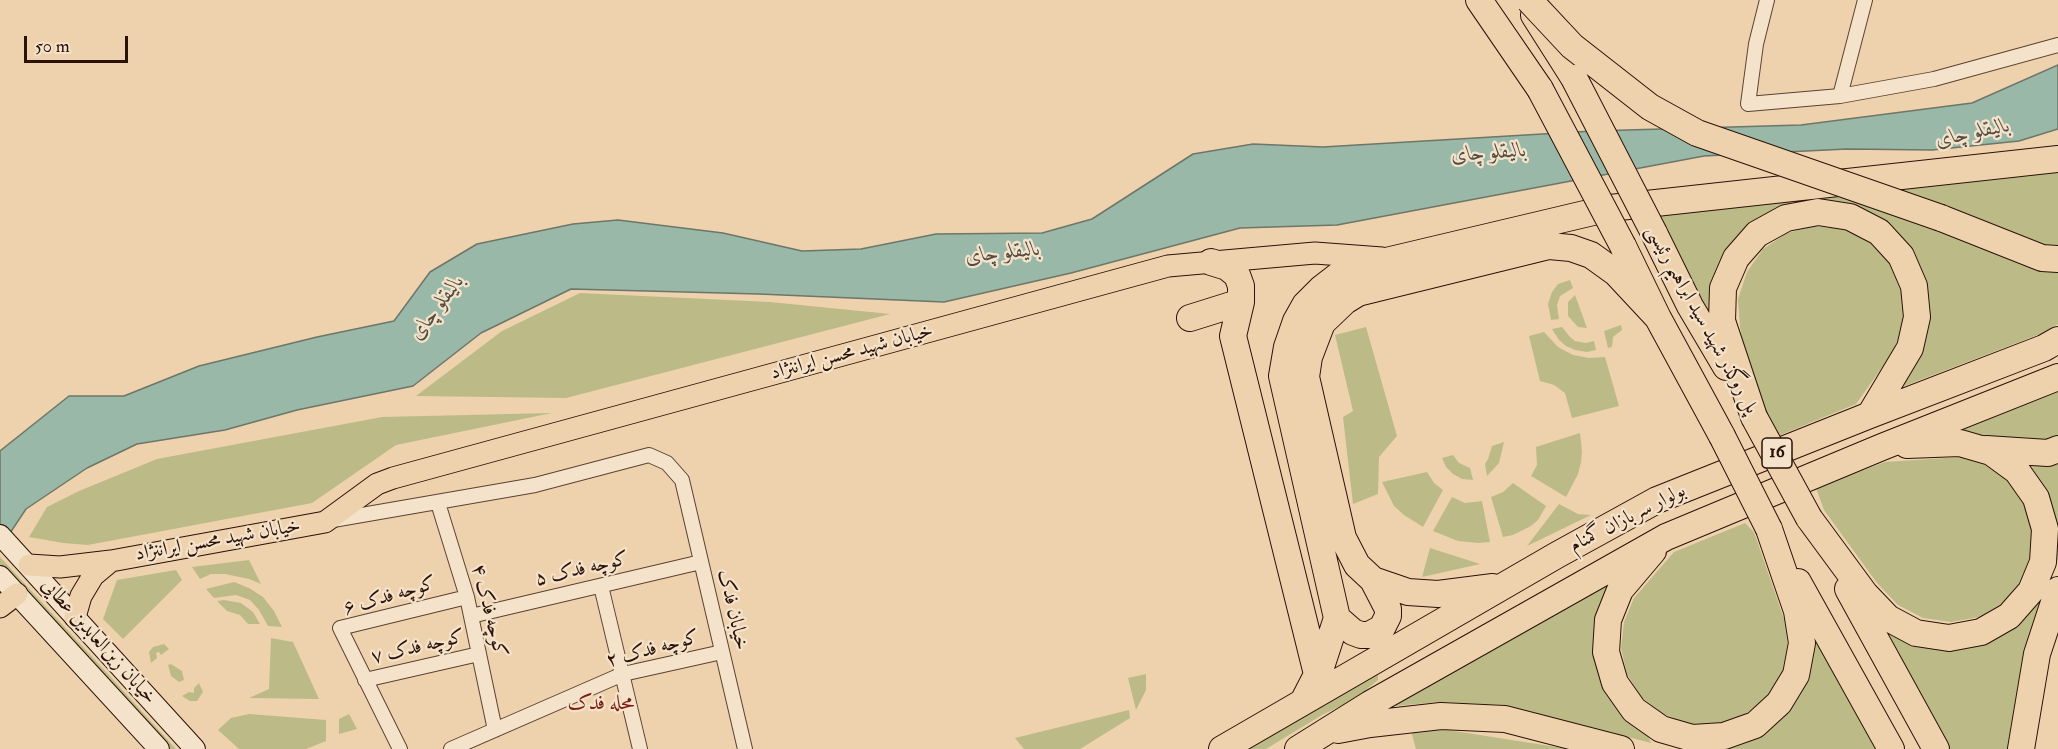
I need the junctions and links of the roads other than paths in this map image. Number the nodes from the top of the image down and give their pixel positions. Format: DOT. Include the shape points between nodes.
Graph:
graph roads {
  1 [pos="1479,0"];
  2 [pos="1526,0"];
  3 [pos="1767,0"];
  4 [pos="1865,0"];
  5 [pos="2058,45"];
  6 [pos="1840,96"];
  7 [pos="2058,159"];
  8 [pos="1558,220"];
  9 [pos="1396,259"];
  10 [pos="2058,259"];
  11 [pos="1211,262"];
  12 [pos="1241,302"];
  13 [pos="1190,318"];
  14 [pos="1658,318"];
  15 [pos="2058,340"];
  16 [pos="2058,377"];
  17 [pos="1870,415"];
  18 [pos="1754,417"];
  19 [pos="1882,447"];
  20 [pos="1977,448"];
  21 [pos="2058,449"];
  22 [pos="1300,453"];
  23 [pos="1264,461"];
  24 [pos="1737,469"];
  25 [pos="682,480"];
  26 [pos="438,503"];
  27 [pos="1809,518"];
  28 [pos="325,522"];
  29 [pos="1769,529"];
  30 [pos="1666,537"];
  31 [pos="6,541"];
  32 [pos="111,561"];
  33 [pos="701,562"];
  34 [pos="28,565"];
  35 [pos="0,576"];
  36 [pos="1372,580"];
  37 [pos="1505,585"];
  38 [pos="601,586"];
  39 [pos="2058,590"];
  40 [pos="467,597"];
  41 [pos="8,600"];
  42 [pos="471,616"];
  43 [pos="75,617"];
  44 [pos="1337,618"];
  45 [pos="722,652"];
  46 [pos="479,654"];
  47 [pos="623,674"];
  48 [pos="1317,674"];
  49 [pos="365,680"];
  50 [pos="1304,702"];
  51 [pos="495,730"];
  52 [pos="1326,733"];
  53 [pos="741,748"];
  54 [pos="159,749"];
  55 [pos="195,749"];
  56 [pos="400,749"];
  57 [pos="451,749"];
  58 [pos="640,749"];
  59 [pos="1222,749"];
  60 [pos="1298,749"];
  61 [pos="1621,749"];
  62 [pos="1891,749"];
  63 [pos="1936,749"];
  64 [pos="2021,749"];
  1 -- 14 [label="highway, پل روگذر شهید سید ابراهیم رئیسی, bridge" via="1540,89"];
  2 -- 10 [label="highway, bridge" via="1572,46 1650,107 1697,134 1941,218 2042,258"];
  2 -- 18 [label="highway, پل روگذر شهید سید ابراهیم رئیسی, bridge" via="1574,78 1690,306"];
  3 -- 6 [label="street" via="1748,104"];
  4 -- 6 [label="street"];
  5 -- 6 [label="street" via="1934,79"];
  7 -- 8 [label="highway" via="1610,208"];
  8 -- 9 [label="highway"];
  8 -- 24 [label="highway" via="1591,224 1601,232 1617,257 1633,310 1652,326 1724,464"];
  9 -- 11 [label="main road, خیابان شهید محسن ایراننژاد" via="1315,253"];
  9 -- 22 [label="highway" via="1344,271 1305,305 1296,321 1282,375"];
  11 -- 12 [label="highway" via="1237,275"];
  11 -- 28 [label="main road, خیابان شهید محسن ایراننژاد" via="1168,266 393,478 377,484"];
  12 -- 13 [label="highway"];
  12 -- 23 [label="highway" via="1233,336"];
  14 -- 29 [label="highway, پل روگذر شهید سید ابراهیم رئیسی / 16, bridge"];
  14 -- 36 [label="highway" via="1616,273 1591,255 1549,246 1358,293 1345,301 1323,323 1309,357 1306,377 1343,538 1357,564"];
  15 -- 17 [label="highway, بولوار سربازان گمنام / 16"];
  16 -- 19 [label="highway, بولوار سربازان گمنام"];
  17 -- 18 [label="highway" via="1910,348 1917,317 1914,286 1901,256 1879,232 1850,217 1818,212 1786,218 1757,234 1736,258 1724,288 1722,321"];
  17 -- 24 [label="highway, بولوار سربازان گمنام / 16"];
  18 -- 27 [label="highway, پل روگذر شهید سید ابراهیم رئیسی, bridge"];
  19 -- 20 [label="highway" via="1960,443"];
  19 -- 30 [label="highway, بولوار سربازان گمنام"];
  20 -- 21 [label="highway" via="2048,453"];
  20 -- 27 [label="highway" via="1991,452 2017,471 2036,498 2044,529 2043,561 2031,591 2009,616 1981,632 1948,638 1916,633 1888,618 1865,594"];
  22 -- 23 [label="highway"];
  22 -- 44 [label="highway"];
  23 -- 48 [label="highway"];
  24 -- 37 [label="highway, بولوار سربازان گمنام / 16" via="1657,500"];
  25 -- 26 [label="street, خیابان شهید محسن ایراننژاد" via="667,463 649,455 535,485"];
  25 -- 33 [label="street, خیابان فدک"];
  26 -- 28 [label="street, خیابان شهید محسن ایراننژاد"];
  26 -- 40 [label="street, کوچه فدک ۴"];
  27 -- 63 [label="highway, پل روگذر شهید سید ابراهیم رئیسی"];
  28 -- 32 [label="main road, خیابان شهید محسن ایراننژاد"];
  29 -- 30 [label="highway" via="1797,611 1802,643 1796,675 1779,703 1755,724 1724,736 1692,738 1661,729 1634,710 1615,683 1606,652 1608,620 1620,591"];
  29 -- 62 [label="highway, پل روگذر شهید سید ابراهیم رئیسی / 16"];
  30 -- 52 [label="highway, بولوار سربازان گمنام" via="1370,704"];
  31 -- 34 [label="main road, خیابان زین‌العابدین عطایی"];
  32 -- 34 [label="main road, خیابان شهید محسن ایراننژاد" via="60,567"];
  32 -- 43 [label="main road, خیابان شهید محسن ایراننژاد" via="93,576"];
  33 -- 38 [label="street, کوچه فدک ۵"];
  33 -- 45 [label="street, خیابان فدک"];
  34 -- 43 [label="main road, خیابان زین‌العابدین عطایی"];
  35 -- 41 [label="main road, خیابان زین‌العابدین عطایی"];
  36 -- 37 [label="highway" via="1408,592 1438,594"];
  36 -- 44 [label="highway" via="1388,609 1382,628 1360,635"];
  37 -- 50 [label="highway, بولوار سربازان گمنام"];
  38 -- 42 [label="street, کوچه فدک ۵"];
  38 -- 47 [label="street"];
  39 -- 64 [label="highway" via="2037,654"];
  40 -- 42 [label="street, کوچه فدک ۴"];
  40 -- 49 [label="street, کوچه فدک ۶" via="340,628"];
  41 -- 54 [label="main road, خیابان زین‌العابدین عطایی"];
  42 -- 46 [label="street, کوچه فدک ۴"];
  43 -- 55 [label="main road, خیابان زین‌العابدین عطایی"];
  44 -- 48 [label="highway"];
  45 -- 47 [label="street, کوچه فدک ۲"];
  45 -- 53 [label="street, خیابان فدک"];
  46 -- 49 [label="street, کوچه فدک ۷"];
  46 -- 51 [label="street, کوچه فدک ۴"];
  47 -- 51 [label="street, کوچه فدک ۲"];
  47 -- 58 [label="street"];
  48 -- 50 [label="highway"];
  49 -- 56 [label="street"];
  50 -- 59 [label="highway, بولوار سربازان گمنام"];
  51 -- 57 [label="street, کوچه فدک ۲"];
  52 -- 60 [label="highway, بولوار سربازان گمنام"];
  52 -- 61 [label="highway" via="1441,716 1505,718"];
}
